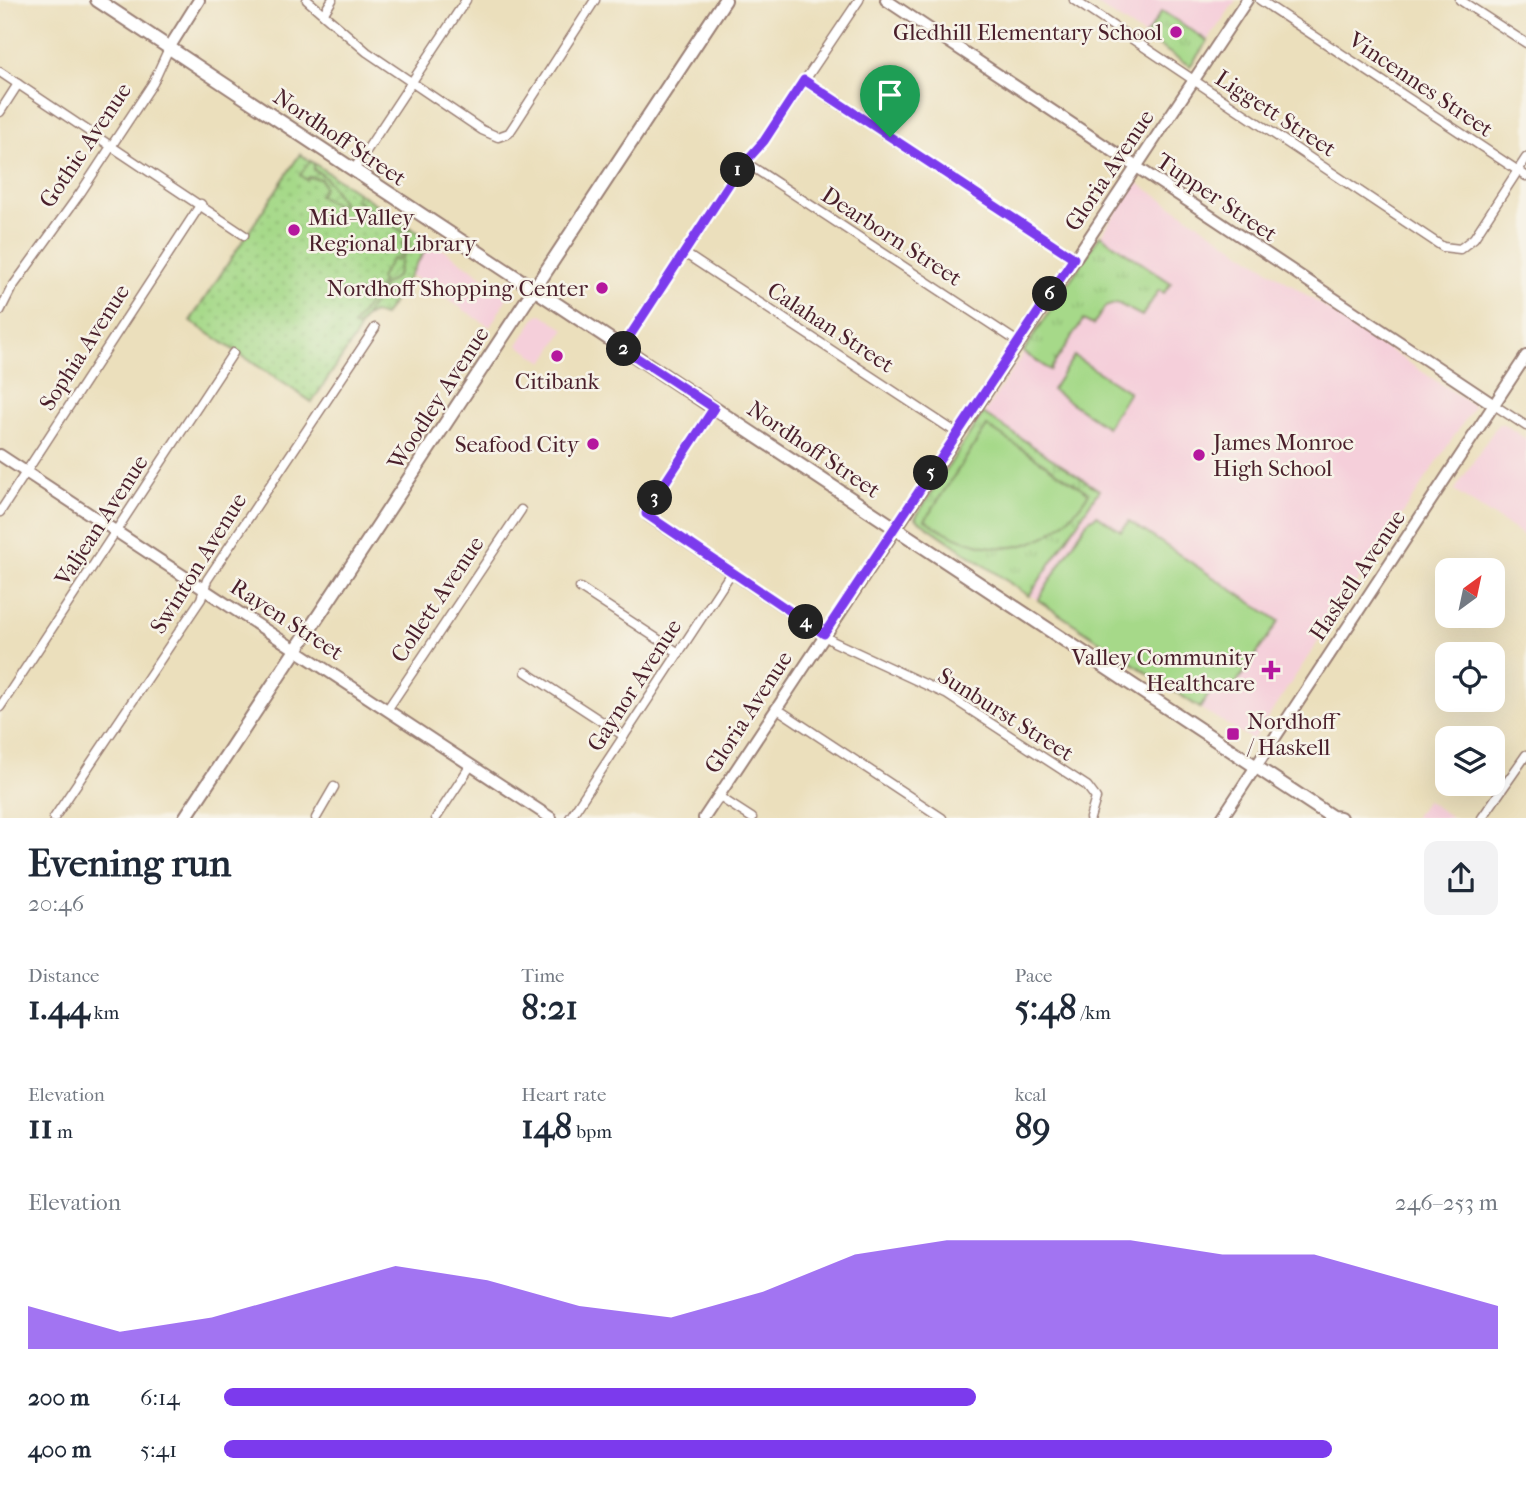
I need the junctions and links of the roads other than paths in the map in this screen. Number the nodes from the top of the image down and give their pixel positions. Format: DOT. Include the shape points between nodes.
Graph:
graph roads {
  1 [pos="97,0"];
  2 [pos="199,0"];
  3 [pos="307,0"];
  4 [pos="332,0"];
  5 [pos="466,0"];
  6 [pos="595,0"];
  7 [pos="725,0"];
  8 [pos="859,0"];
  9 [pos="886,0"];
  10 [pos="1074,0"];
  11 [pos="1247,0"];
  12 [pos="1260,0"];
  13 [pos="1460,0"];
  14 [pos="324,13"];
  15 [pos="1526,43"];
  16 [pos="169,48"];
  17 [pos="0,72"];
  18 [pos="804,80"];
  19 [pos="412,82"];
  20 [pos="1194,82"];
  21 [pos="18,84"];
  22 [pos="0,112"];
  23 [pos="112,145"];
  24 [pos="1526,158"];
  25 [pos="744,162"];
  26 [pos="1135,167"];
  27 [pos="353,171"];
  28 [pos="1518,171"];
  29 [pos="1526,176"];
  30 [pos="201,204"];
  31 [pos="244,235"];
  32 [pos="684,253"];
  33 [pos="1074,258"];
  34 [pos="534,290"];
  35 [pos="0,311"];
  36 [pos="375,328"];
  37 [pos="1018,342"];
  38 [pos="622,348"];
  39 [pos="233,353"];
  40 [pos="1526,356"];
  41 [pos="1494,405"];
  42 [pos="714,408"];
  43 [pos="1526,426"];
  44 [pos="957,433"];
  45 [pos="0,455"];
  46 [pos="26,472"];
  47 [pos="521,510"];
  48 [pos="0,512"];
  49 [pos="895,528"];
  50 [pos="116,532"];
  51 [pos="731,573"];
  52 [pos="580,588"];
  53 [pos="204,590"];
  54 [pos="824,634"];
  55 [pos="296,650"];
  56 [pos="679,653"];
  57 [pos="526,672"];
  58 [pos="0,707"];
  59 [pos="776,708"];
  60 [pos="387,710"];
  61 [pos="624,736"];
  62 [pos="1526,755"];
  63 [pos="471,765"];
  64 [pos="1256,766"];
  65 [pos="334,787"];
  66 [pos="719,796"];
  67 [pos="54,818"];
  68 [pos="186,818"];
  69 [pos="316,818"];
  70 [pos="436,818"];
  71 [pos="551,818"];
  72 [pos="570,818"];
  73 [pos="704,818"];
  74 [pos="752,818"];
  75 [pos="942,818"];
  76 [pos="1090,818"];
  77 [pos="1222,818"];
  78 [pos="1335,818"];
  79 [pos="1482,818"];
  1 -- 16 [label="main road, Nordhoff Street"];
  2 -- 16 [label="street, Gothic Avenue"];
  3 -- 14 [label="street"];
  4 -- 14 [label="street"];
  5 -- 19 [label="street"];
  6 -- 19 [label="street" via="509,133 498,137 482,130"];
  7 -- 34 [label="main road, Woodley Avenue"];
  8 -- 18 [label="street"];
  9 -- 26 [label="street, Tupper Street"];
  10 -- 20 [label="street, Liggett Street"];
  11 -- 20 [label="street, Gloria Avenue"];
  12 -- 28 [label="street, Vincennes Street"];
  13 -- 15 [label="street"];
  14 -- 19 [label="street" via="361,48"];
  16 -- 23 [label="street, Gothic Avenue" via="153,83"];
  16 -- 27 [label="main road, Nordhoff Street"];
  17 -- 21 [label="street"];
  18 -- 25 [label="street" via="764,141"];
  18 -- 33 [label="street"];
  19 -- 27 [label="street"];
  20 -- 26 [label="street, Gloria Avenue"];
  20 -- 28 [label="street, Liggett Street" via="1437,244 1461,250 1474,238"];
  21 -- 22 [label="street"];
  21 -- 23 [label="street"];
  23 -- 30 [label="street"];
  23 -- 35 [label="street, Gothic Avenue"];
  24 -- 28 [label="street"];
  25 -- 32 [label="street"];
  25 -- 37 [label="street, Dearborn Street"];
  26 -- 33 [label="street, Gloria Avenue"];
  26 -- 41 [label="street, Tupper Street"];
  27 -- 34 [label="main road, Nordhoff Street"];
  28 -- 29 [label="street, Vincennes Street"];
  30 -- 31 [label="street"];
  30 -- 46 [label="street, Sophia Avenue"];
  32 -- 38 [label="street"];
  32 -- 44 [label="street, Calahan Street"];
  33 -- 37 [label="street, Gloria Avenue"];
  34 -- 38 [label="main road, Nordhoff Street"];
  34 -- 55 [label="main road, Woodley Avenue"];
  36 -- 53 [label="street, Swinton Avenue"];
  37 -- 44 [label="street, Gloria Avenue"];
  38 -- 42 [label="main road, Nordhoff Street"];
  39 -- 50 [label="street, Valjean Avenue"];
  40 -- 41 [label="street, Haskell Avenue"];
  41 -- 43 [label="street, Tupper Street"];
  41 -- 64 [label="street, Haskell Avenue"];
  42 -- 49 [label="main road, Nordhoff Street"];
  42 -- 51 [label="street, Sunburst Street" via="645,511 651,520"];
  44 -- 49 [label="street, Gloria Avenue"];
  45 -- 46 [label="street, Rayen Street"];
  46 -- 48 [label="street, Sophia Avenue"];
  46 -- 50 [label="street, Rayen Street"];
  47 -- 60 [label="street, Collett Avenue"];
  49 -- 54 [label="street, Gloria Avenue"];
  49 -- 64 [label="main road, Nordhoff Street"];
  50 -- 53 [label="street, Rayen Street"];
  50 -- 58 [label="street, Valjean Avenue"];
  51 -- 54 [label="street, Sunburst Street"];
  51 -- 56 [label="street, Gaynor Avenue"];
  52 -- 56 [label="street"];
  53 -- 55 [label="street, Rayen Street"];
  53 -- 67 [label="street, Swinton Avenue"];
  54 -- 59 [label="street, Gloria Avenue"];
  54 -- 76 [label="street, Sunburst Street" via="946,694 1087,786 1096,798"];
  55 -- 60 [label="street, Rayen Street"];
  55 -- 68 [label="main road, Woodley Avenue"];
  56 -- 61 [label="street, Gaynor Avenue"];
  57 -- 61 [label="street"];
  59 -- 66 [label="street, Gloria Avenue"];
  59 -- 75 [label="street"];
  60 -- 63 [label="street, Rayen Street"];
  61 -- 72 [label="street, Gaynor Avenue"];
  62 -- 79 [label="street"];
  63 -- 70 [label="street"];
  63 -- 71 [label="street, Rayen Street"];
  64 -- 77 [label="street, Haskell Avenue"];
  64 -- 78 [label="main road, Nordhoff Street"];
  65 -- 69 [label="street"];
  66 -- 73 [label="street, Gloria Avenue"];
  66 -- 74 [label="street"];
}
